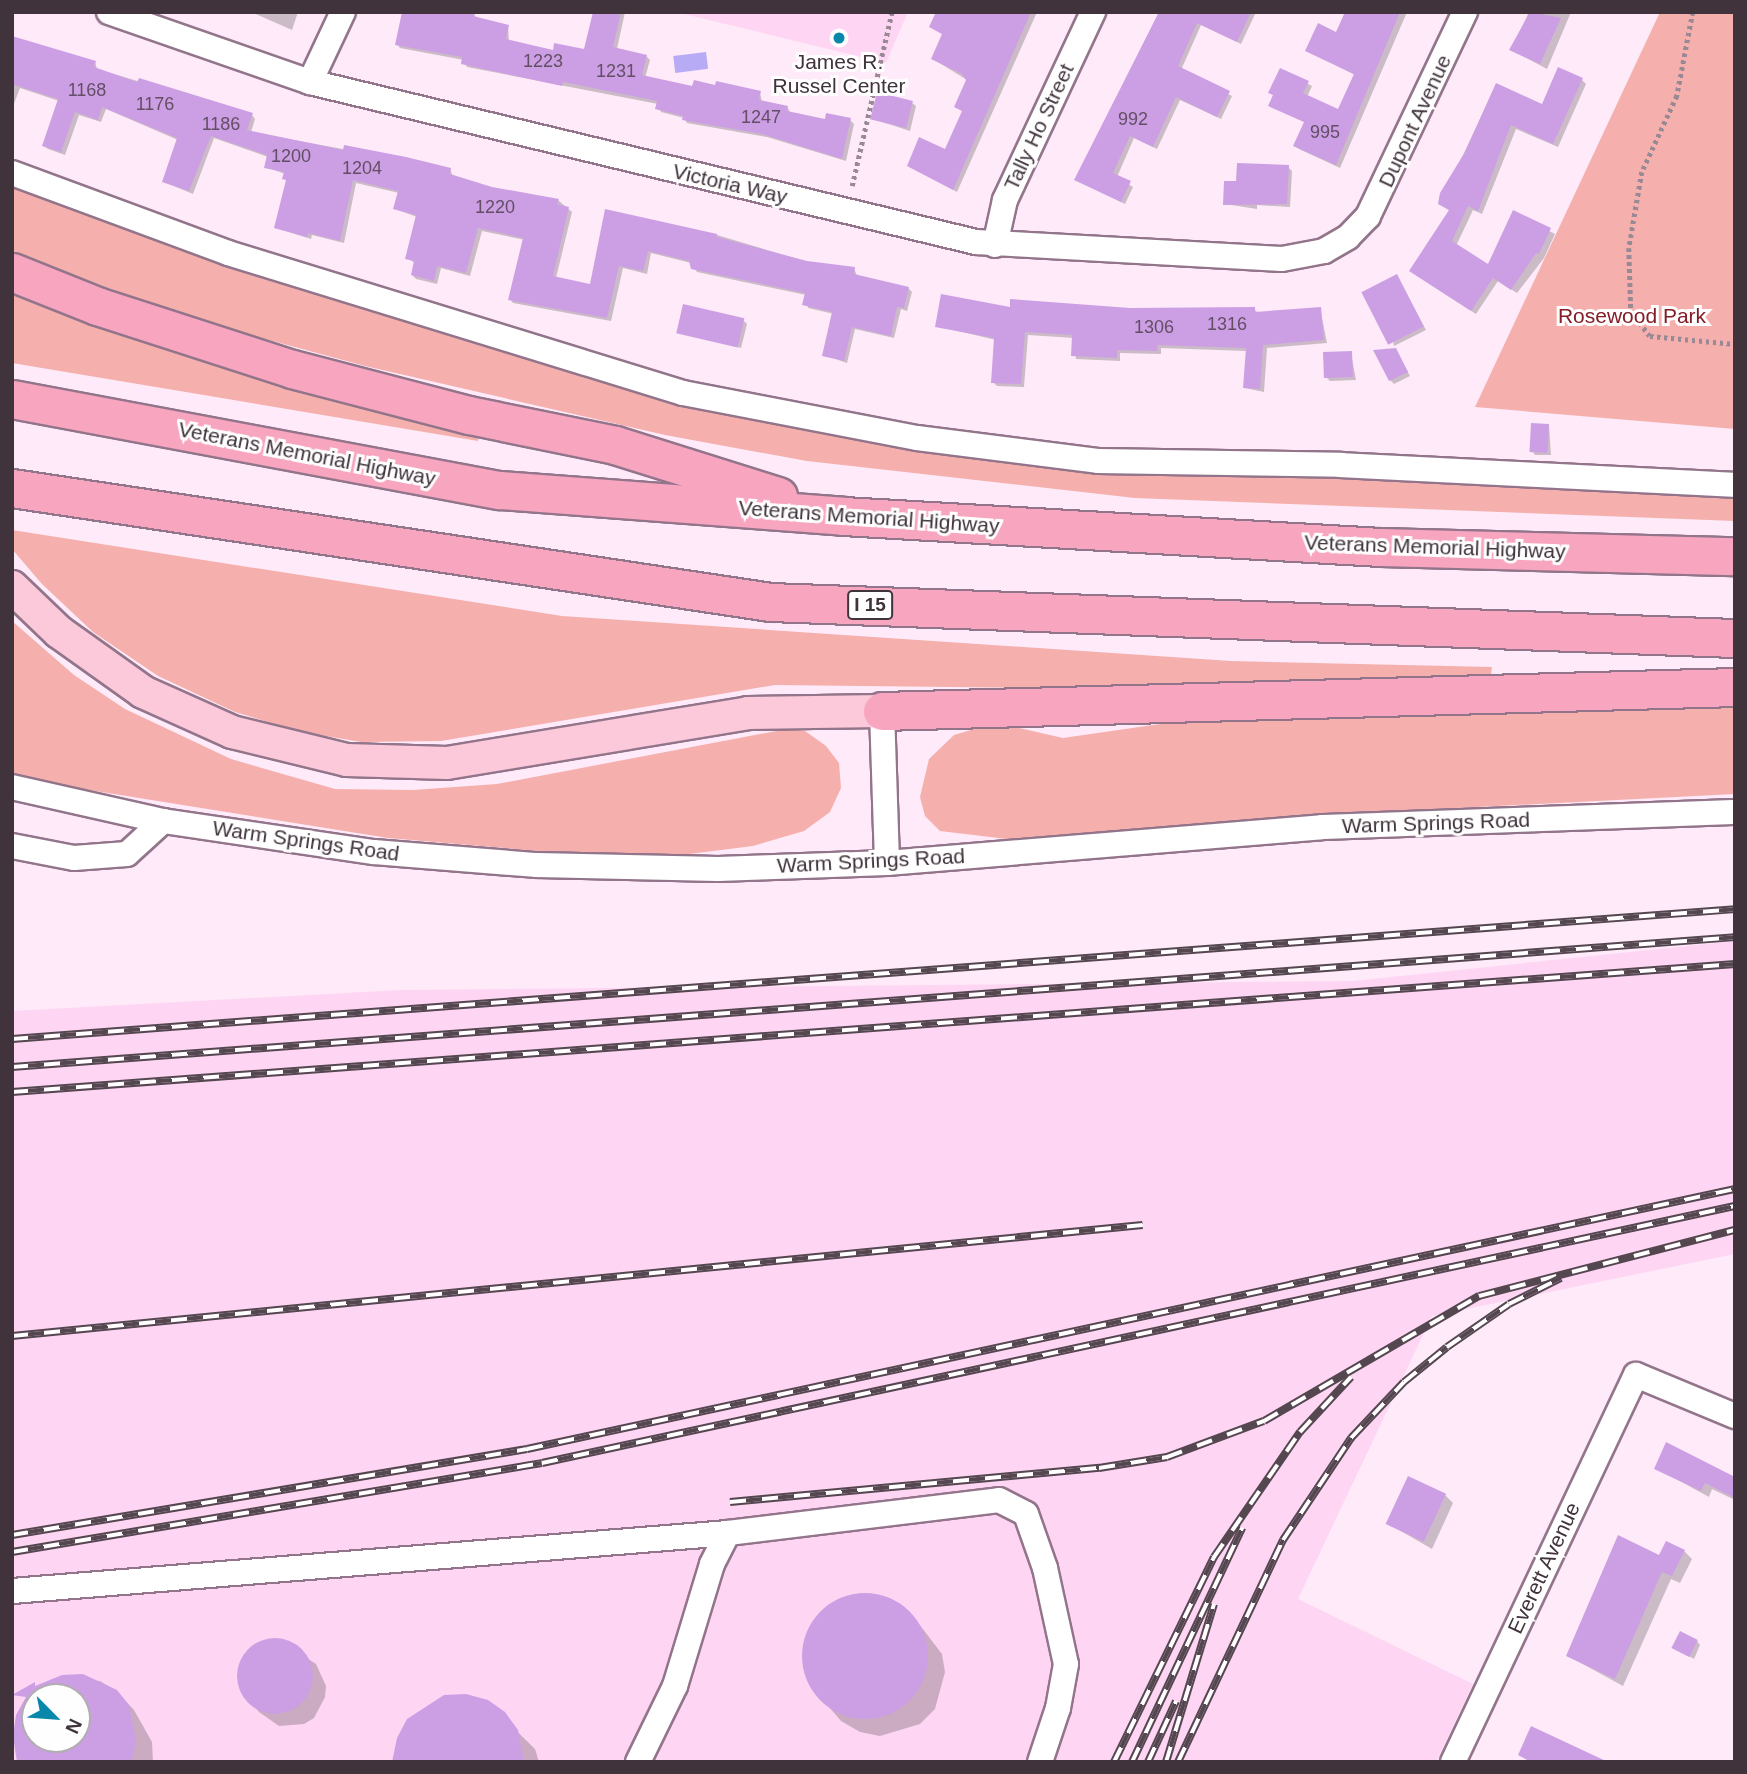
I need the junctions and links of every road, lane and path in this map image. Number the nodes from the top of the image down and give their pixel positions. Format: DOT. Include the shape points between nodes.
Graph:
graph roads {
  1 [pos="109,12"];
  2 [pos="343,12"];
  3 [pos="892,12"];
  4 [pos="1093,12"];
  5 [pos="1465,12"];
  6 [pos="1693,12"];
  7 [pos="310,82"];
  8 [pos="12,173"];
  9 [pos="852,186"];
  10 [pos="1359,227"];
  11 [pos="995,245"];
  12 [pos="12,272"];
  13 [pos="1735,344"];
  14 [pos="12,400"];
  15 [pos="1735,485"];
  16 [pos="12,488"];
  17 [pos="843,516"];
  18 [pos="1735,556"];
  19 [pos="12,587"];
  20 [pos="1735,638"];
  21 [pos="1735,687"];
  22 [pos="882,710"];
  23 [pos="12,787"];
  24 [pos="1735,812"];
  25 [pos="163,821"];
  26 [pos="12,846"];
  27 [pos="887,863"];
  28 [pos="1735,1416"];
  29 [pos="728,1533"];
  30 [pos="12,1591"];
  31 [pos="638,1762"];
  32 [pos="1040,1762"];
  33 [pos="1453,1762"];
  1 -- 7 [label="street, Victoria Way"];
  2 -- 7 [label="street"];
  3 -- 9 [label="path"];
  4 -- 11 [label="street, Tally Ho Street" via="1005,200"];
  5 -- 10 [label="street, Dupont Avenue" via="1376,204"];
  6 -- 13 [label="path" via="1677,96 1642,172 1629,248 1631,312 1650,336"];
  7 -- 11 [label="street, Victoria Way"];
  8 -- 15 [label="street" via="228,253 683,393 917,438 1098,461 1341,465"];
  10 -- 11 [label="street, Victoria Way" via="1330,248 1296,258"];
  12 -- 17 [label="highway" via="97,306 292,369 469,415 615,445"];
  14 -- 17 [label="highway, Veterans Memorial Highway" via="500,490"];
  16 -- 20 [label="highway, I 15" via="770,602"];
  17 -- 18 [label="highway, Veterans Memorial Highway" via="1380,547"];
  19 -- 22 [label="main road" via="59,632 143,692 232,732 347,760 447,763 748,713"];
  21 -- 22 [label="highway"];
  22 -- 27 [label="street"];
  23 -- 25 [label="street, Warm Springs Road"];
  24 -- 27 [label="street, Warm Springs Road" via="1322,827"];
  25 -- 26 [label="street" via="127,854 75,858"];
  25 -- 27 [label="street, Warm Springs Road" via="374,852 537,865 718,869"];
  28 -- 33 [label="street, Everett Avenue" via="1636,1375"];
  29 -- 30 [label="street"];
  29 -- 31 [label="street" via="712,1564 675,1686"];
  29 -- 32 [label="street" via="999,1500 1026,1514 1045,1568 1066,1664 1058,1708"];
}
